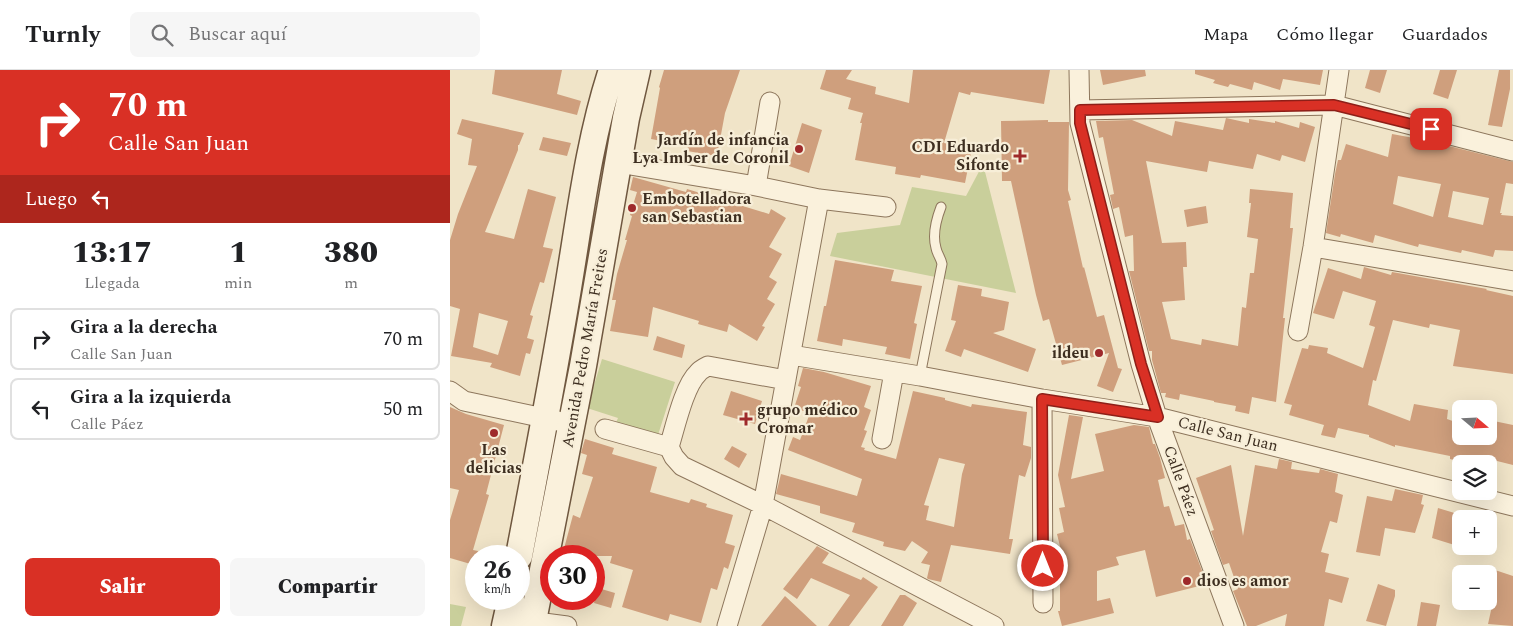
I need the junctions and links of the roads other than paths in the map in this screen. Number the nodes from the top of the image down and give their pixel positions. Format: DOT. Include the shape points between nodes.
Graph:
graph roads {
  1 [pos="612,70"];
  2 [pos="637,70"];
  3 [pos="1079,70"];
  4 [pos="1339,70"];
  5 [pos="770,102"];
  6 [pos="1334,105"];
  7 [pos="1080,110"];
  8 [pos="1513,151"];
  9 [pos="618,163"];
  10 [pos="756,186"];
  11 [pos="819,199"];
  12 [pos="886,207"];
  13 [pos="941,208"];
  14 [pos="1313,247"];
  15 [pos="1513,281"];
  16 [pos="1298,331"];
  17 [pos="791,355"];
  18 [pos="894,372"];
  19 [pos="920,376"];
  20 [pos="786,380"];
  21 [pos="450,391"];
  22 [pos="1042,399"];
  23 [pos="1158,417"];
  24 [pos="545,419"];
  25 [pos="571,424"];
  26 [pos="605,429"];
  27 [pos="882,439"];
  28 [pos="669,447"];
  29 [pos="762,505"];
  30 [pos="1513,506"];
  31 [pos="521,545"];
  32 [pos="1043,603"];
  33 [pos="508,614"];
  34 [pos="532,624"];
  35 [pos="567,626"];
  36 [pos="727,626"];
  37 [pos="994,626"];
  38 [pos="1234,626"];
  1 -- 24 [label="street, Avenida Pedro María Freites" via="587,176"];
  2 -- 9 [label="street, Avenida Pedro María Freites"];
  3 -- 7 [label="street, Calle Páez"];
  4 -- 6 [label="street"];
  5 -- 10 [label="street"];
  6 -- 7 [label="street"];
  6 -- 8 [label="street"];
  6 -- 14 [label="street"];
  7 -- 23 [label="street, Calle Páez" via="1080,123 1141,364"];
  9 -- 10 [label="street"];
  9 -- 25 [label="street, Avenida Pedro María Freites"];
  10 -- 11 [label="street"];
  11 -- 12 [label="street"];
  11 -- 17 [label="street"];
  13 -- 19 [label="lane" via="934,237 942,264"];
  14 -- 15 [label="street"];
  14 -- 16 [label="street"];
  17 -- 18 [label="street, Calle San Juan"];
  17 -- 20 [label="street"];
  18 -- 19 [label="street, Calle San Juan"];
  18 -- 27 [label="street"];
  19 -- 22 [label="street, Calle San Juan"];
  20 -- 28 [label="street" via="708,366 698,372 686,392"];
  20 -- 29 [label="street"];
  21 -- 24 [label="street" via="464,401"];
  22 -- 23 [label="street, Calle San Juan"];
  22 -- 32 [label="street"];
  23 -- 30 [label="street, Calle San Juan"];
  23 -- 38 [label="street, Calle Páez"];
  24 -- 25 [label="street"];
  24 -- 31 [label="street, Avenida Pedro María Freites"];
  25 -- 34 [label="street, Avenida Pedro María Freites"];
  26 -- 28 [label="street"];
  28 -- 29 [label="street" via="682,466"];
  29 -- 36 [label="street"];
  29 -- 37 [label="street"];
  33 -- 34 [label="street"];
  34 -- 35 [label="street"];
}
